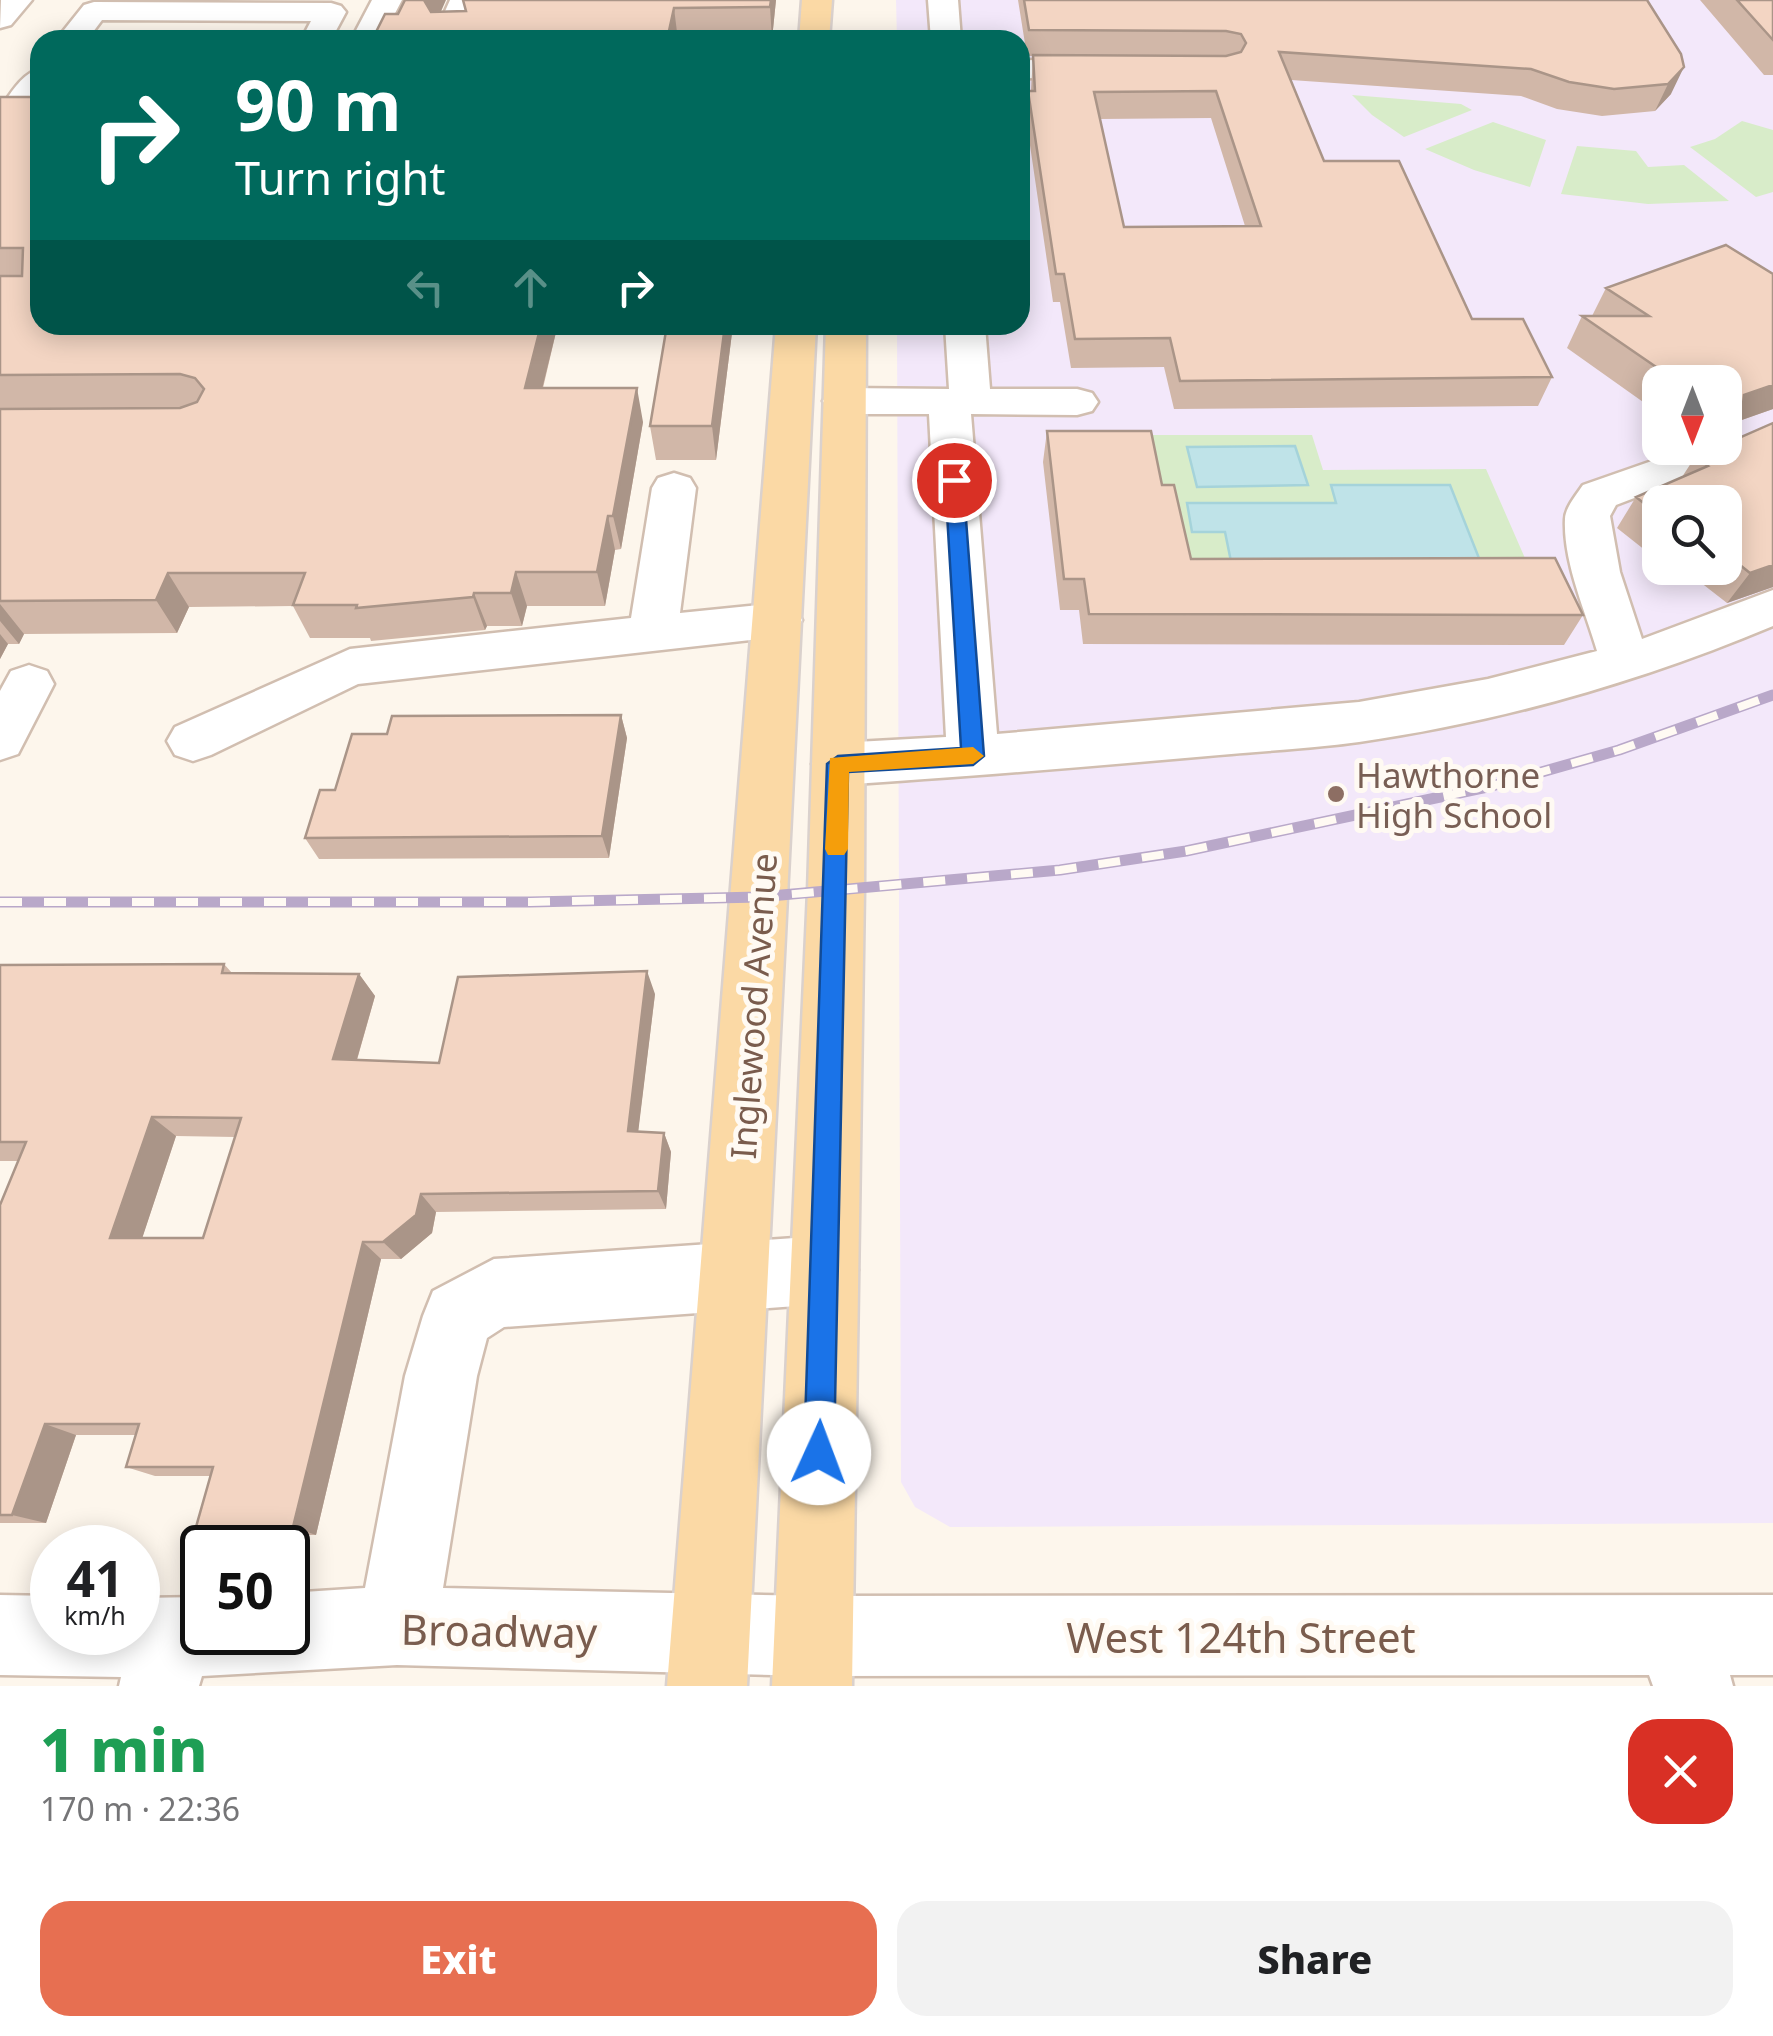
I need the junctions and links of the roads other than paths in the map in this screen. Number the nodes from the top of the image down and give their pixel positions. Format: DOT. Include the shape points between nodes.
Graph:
graph roads {
  1 [pos="17,0"];
  2 [pos="387,0"];
  3 [pos="465,0"];
  4 [pos="817,0"];
  5 [pos="943,0"];
  6 [pos="0,19"];
  7 [pos="79,30"];
  8 [pos="321,30"];
  9 [pos="371,30"];
  10 [pos="452,30"];
  11 [pos="809,30"];
  12 [pos="945,30"];
  13 [pos="1030,69"];
  14 [pos="1143,70"];
  15 [pos="795,335"];
  16 [pos="846,335"];
  17 [pos="964,335"];
  18 [pos="844,401"];
  19 [pos="959,402"];
  20 [pos="1077,402"];
  21 [pos="1687,465"];
  22 [pos="674,488"];
  23 [pos="1773,607"];
  24 [pos="778,620"];
  25 [pos="653,633"];
  26 [pos="1625,662"];
  27 [pos="28,684"];
  28 [pos="0,740"];
  29 [pos="193,741"];
  30 [pos="973,756"];
  31 [pos="838,764"];
  32 [pos="824,1270"];
  33 [pos="734,1277"];
  34 [pos="397,1626"];
  35 [pos="310,1631"];
  36 [pos="0,1635"];
  37 [pos="1773,1635"];
  38 [pos="192,1655"];
  39 [pos="708,1660"];
  40 [pos="1686,1660"];
  41 [pos="813,1661"];
  42 [pos="166,1662"];
  1 -- 6 [label="street"];
  2 -- 9 [label="street"];
  3 -- 10 [label="street"];
  4 -- 11 [label="main road"];
  5 -- 12 [label="street"];
  7 -- 8 [label="street" via="94,10 331,12"];
  13 -- 14 [label="street"];
  15 -- 24 [label="main road, Inglewood Avenue"];
  16 -- 18 [label="main road, Inglewood Avenue"];
  17 -- 19 [label="street"];
  18 -- 19 [label="street"];
  18 -- 31 [label="main road, Inglewood Avenue"];
  19 -- 20 [label="street"];
  19 -- 30 [label="street"];
  21 -- 26 [label="street" via="1599,496 1587,516"];
  22 -- 25 [label="street"];
  23 -- 26 [label="street"];
  24 -- 25 [label="street"];
  24 -- 33 [label="main road, Inglewood Avenue"];
  25 -- 29 [label="street" via="350,666"];
  26 -- 30 [label="street" via="1359,722"];
  27 -- 28 [label="street"];
  30 -- 31 [label="street"];
  31 -- 32 [label="main road, Inglewood Avenue"];
  32 -- 33 [label="street"];
  32 -- 41 [label="main road, Inglewood Avenue"];
  33 -- 34 [label="street" via="494,1293 458,1316 441,1376"];
  33 -- 39 [label="main road, Inglewood Avenue"];
  34 -- 35 [label="street, Broadway"];
  34 -- 39 [label="street, Broadway"];
  36 -- 42 [label="street"];
  37 -- 40 [label="street, West 124th Street"];
  38 -- 42 [label="street"];
  39 -- 41 [label="street, West 124th Street"];
  40 -- 41 [label="street, West 124th Street"];
}
